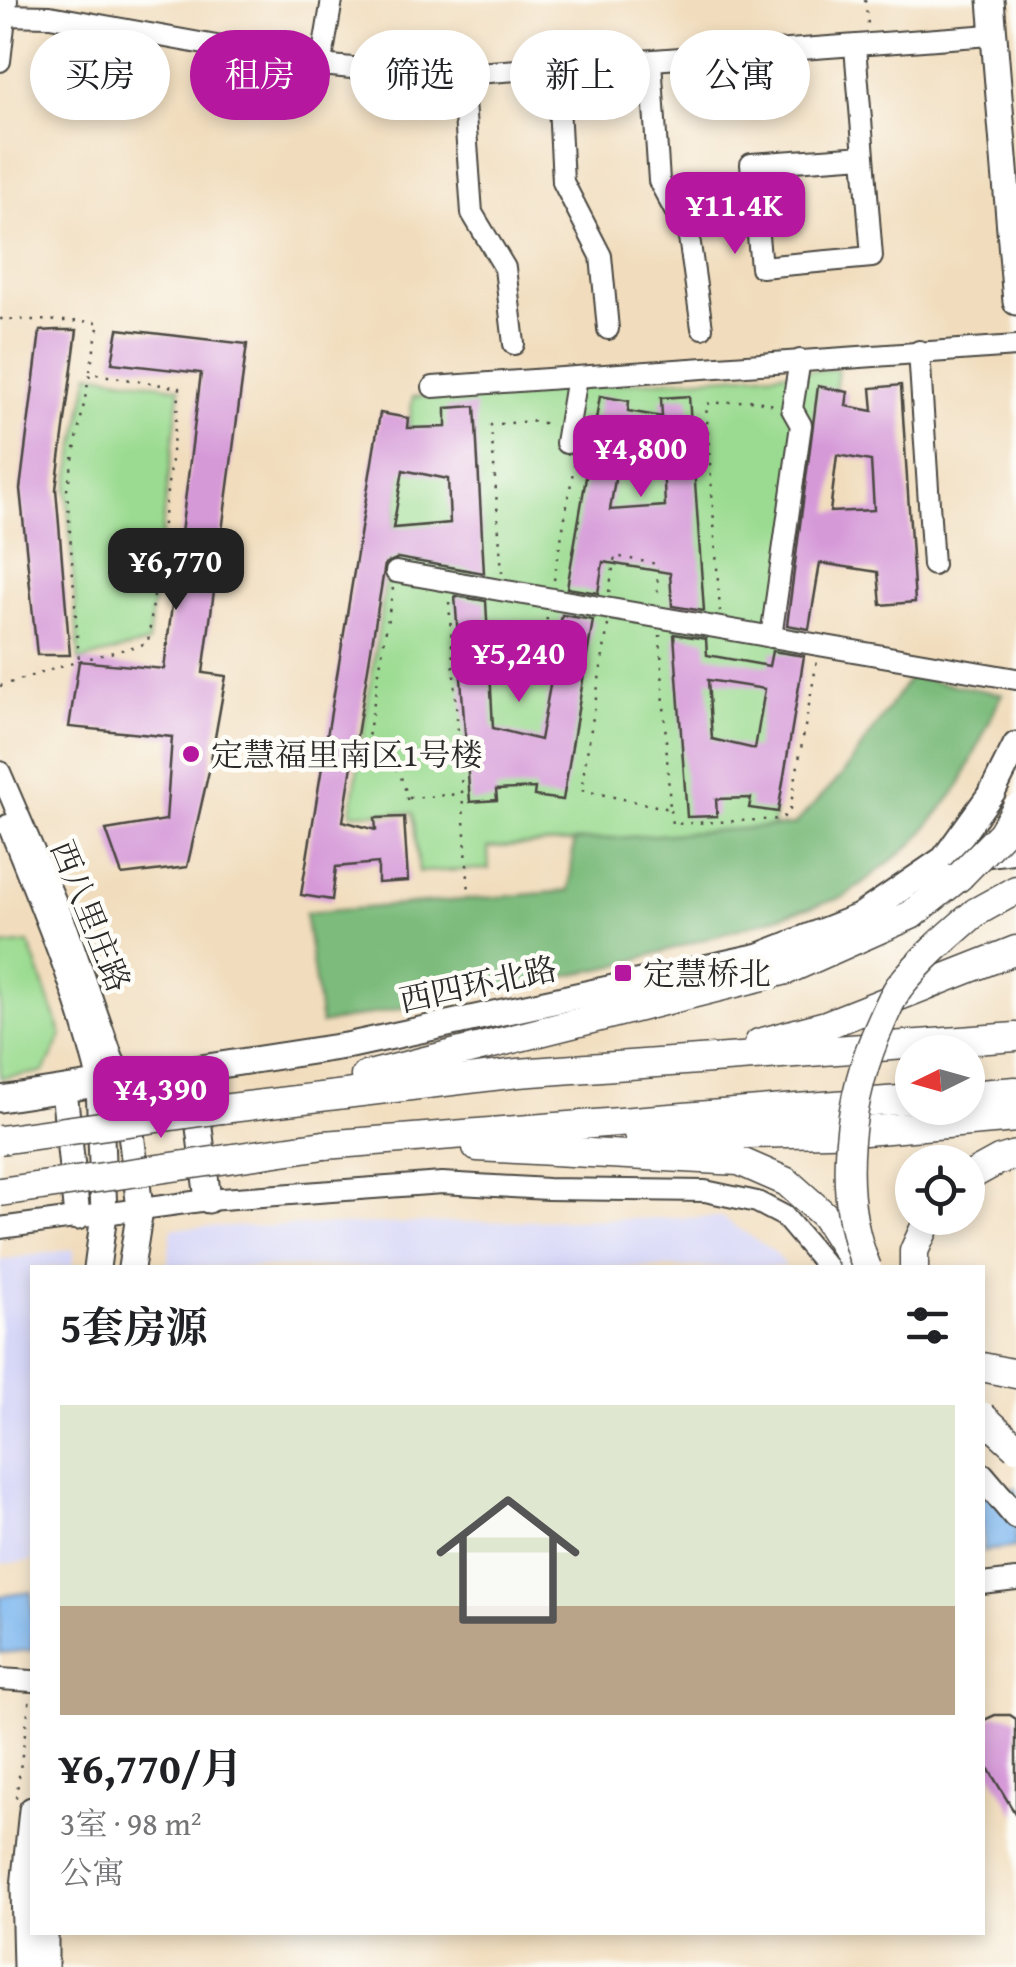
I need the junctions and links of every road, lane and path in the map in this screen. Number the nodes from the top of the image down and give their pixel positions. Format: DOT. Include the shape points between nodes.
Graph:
graph roads {
  1 [pos="332,0"];
  2 [pos="866,0"];
  3 [pos="990,0"];
  4 [pos="4,10"];
  5 [pos="327,30"];
  6 [pos="992,35"];
  7 [pos="190,41"];
  8 [pos="863,46"];
  9 [pos="0,61"];
  10 [pos="651,61"];
  11 [pos="465,120"];
  12 [pos="560,120"];
  13 [pos="864,156"];
  14 [pos="1016,302"];
  15 [pos="0,319"];
  16 [pos="702,328"];
  17 [pos="608,329"];
  18 [pos="514,344"];
  19 [pos="1016,346"];
  20 [pos="919,351"];
  21 [pos="800,360"];
  22 [pos="90,374"];
  23 [pos="577,377"];
  24 [pos="433,387"];
  25 [pos="792,408"];
  26 [pos="568,435"];
  27 [pos="933,564"];
  28 [pos="396,572"];
  29 [pos="448,580"];
  30 [pos="503,590"];
  31 [pos="550,598"];
  32 [pos="608,608"];
  33 [pos="659,617"];
  34 [pos="722,628"];
  35 [pos="770,637"];
  36 [pos="543,641"];
  37 [pos="820,645"];
  38 [pos="79,660"];
  39 [pos="1016,679"];
  40 [pos="0,686"];
  41 [pos="1016,746"];
  42 [pos="0,772"];
  43 [pos="462,794"];
  44 [pos="407,798"];
  45 [pos="0,805"];
  46 [pos="408,806"];
  47 [pos="670,808"];
  48 [pos="1016,809"];
  49 [pos="1016,850"];
  50 [pos="952,868"];
  51 [pos="1016,890"];
  52 [pos="469,892"];
  53 [pos="1016,950"];
  54 [pos="1016,1037"];
  55 [pos="693,1060"];
  56 [pos="192,1070"];
  57 [pos="112,1084"];
  58 [pos="64,1090"];
  59 [pos="1016,1091"];
  60 [pos="985,1094"];
  61 [pos="0,1099"];
  62 [pos="277,1100"];
  63 [pos="895,1100"];
  64 [pos="1016,1118"];
  65 [pos="556,1126"];
  66 [pos="0,1140"];
  67 [pos="366,1142"];
  68 [pos="1016,1155"];
  69 [pos="985,1168"];
  70 [pos="0,1192"];
  71 [pos="208,1200"];
  72 [pos="140,1209"];
  73 [pos="104,1214"];
  74 [pos="76,1217"];
  75 [pos="0,1228"];
  76 [pos="921,1235"];
  77 [pos="97,1265"];
  78 [pos="132,1265"];
  79 [pos="825,1265"];
  80 [pos="856,1265"];
  81 [pos="866,1265"];
  82 [pos="914,1265"];
  83 [pos="985,1368"];
  84 [pos="1016,1374"];
  85 [pos="985,1419"];
  86 [pos="1016,1437"];
  87 [pos="985,1441"];
  88 [pos="1016,1448"];
  89 [pos="985,1480"];
  90 [pos="1016,1516"];
  91 [pos="1016,1580"];
  92 [pos="985,1584"];
  93 [pos="0,1679"];
  94 [pos="30,1681"];
  95 [pos="30,1830"];
  96 [pos="45,1935"];
  97 [pos="26,1967"];
  98 [pos="45,1967"];
  1 -- 5 [label="street"];
  2 -- 8 [label="path"];
  3 -- 6 [label="main road"];
  4 -- 7 [label="street"];
  4 -- 9 [label="street"];
  6 -- 8 [label="street"];
  6 -- 14 [label="main road"];
  8 -- 10 [label="street"];
  8 -- 13 [label="street"];
  10 -- 16 [label="street" via="658,180 689,236"];
  11 -- 18 [label="street" via="472,213 505,268"];
  12 -- 17 [label="street" via="563,182 602,256"];
  13 -- 13 [label="street" via="750,164 761,267 872,257"];
  15 -- 22 [label="path" via="99,322"];
  19 -- 20 [label="street"];
  20 -- 21 [label="street"];
  20 -- 27 [label="street"];
  21 -- 23 [label="street"];
  21 -- 25 [label="street"];
  22 -- 38 [label="path" via="68,490"];
  22 -- 38 [label="path" via="180,388 148,643"];
  23 -- 24 [label="street"];
  23 -- 26 [label="street"];
  25 -- 34 [label="path" via="753,400 706,404"];
  25 -- 35 [label="street" via="801,426"];
  26 -- 30 [label="path" via="531,421 492,425"];
  26 -- 31 [label="path" via="580,429"];
  28 -- 29 [label="street"];
  28 -- 44 [label="path" via="366,750 400,772"];
  29 -- 30 [label="street"];
  29 -- 43 [label="path"];
  30 -- 31 [label="street"];
  31 -- 32 [label="street"];
  31 -- 36 [label="path"];
  32 -- 33 [label="street"];
  32 -- 33 [label="path" via="615,556 657,564"];
  32 -- 47 [label="path" via="581,790"];
  33 -- 34 [label="street"];
  33 -- 47 [label="path"];
  34 -- 35 [label="street"];
  35 -- 37 [label="street"];
  37 -- 39 [label="street"];
  37 -- 47 [label="path" via="790,809 782,819 672,824"];
  38 -- 40 [label="path"];
  41 -- 50 [label="main road"];
  42 -- 57 [label="street, 西八里庄路" via="68,930 113,1059"];
  43 -- 44 [label="path"];
  43 -- 52 [label="path"];
  44 -- 46 [label="path"];
  45 -- 57 [label="street, 西八里庄路" via="92,1053"];
  48 -- 50 [label="highway, bridge" via="1002,833"];
  49 -- 50 [label="main road"];
  50 -- 56 [label="main road, 西四环北路" via="859,917 760,956 350,1045"];
  50 -- 62 [label="highway" via="910,916 787,970"];
  51 -- 81 [label="highway, bridge" via="976,912 919,966 897,990 868,1050 848,1180"];
  53 -- 55 [label="highway" via="826,1024"];
  54 -- 55 [label="highway"];
  55 -- 62 [label="highway"];
  56 -- 57 [label="main road, 西四环北路"];
  56 -- 71 [label="main road"];
  57 -- 58 [label="main road, 西四环北路"];
  57 -- 72 [label="main road"];
  57 -- 73 [label="main road"];
  58 -- 61 [label="main road, 西四环北路"];
  58 -- 74 [label="main road"];
  59 -- 60 [label="highway"];
  62 -- 66 [label="highway, bridge"];
  63 -- 65 [label="highway"];
  64 -- 65 [label="highway" via="865,1131 671,1136"];
  65 -- 67 [label="highway"];
  67 -- 70 [label="highway, bridge"];
  67 -- 80 [label="highway" via="739,1161 787,1182 824,1215"];
  68 -- 69 [label="highway"];
  71 -- 72 [label="street"];
  71 -- 79 [label="street" via="442,1183 730,1194 784,1216"];
  72 -- 73 [label="street"];
  72 -- 78 [label="main road"];
  73 -- 74 [label="street"];
  73 -- 77 [label="main road"];
  74 -- 75 [label="street"];
  76 -- 82 [label="highway"];
  83 -- 84 [label="highway"];
  85 -- 88 [label="highway, bridge"];
  86 -- 87 [label="street"];
  89 -- 90 [label="main road"];
  91 -- 92 [label="street"];
  93 -- 94 [label="street"];
  95 -- 97 [label="main road"];
  96 -- 98 [label="main road"];
}
